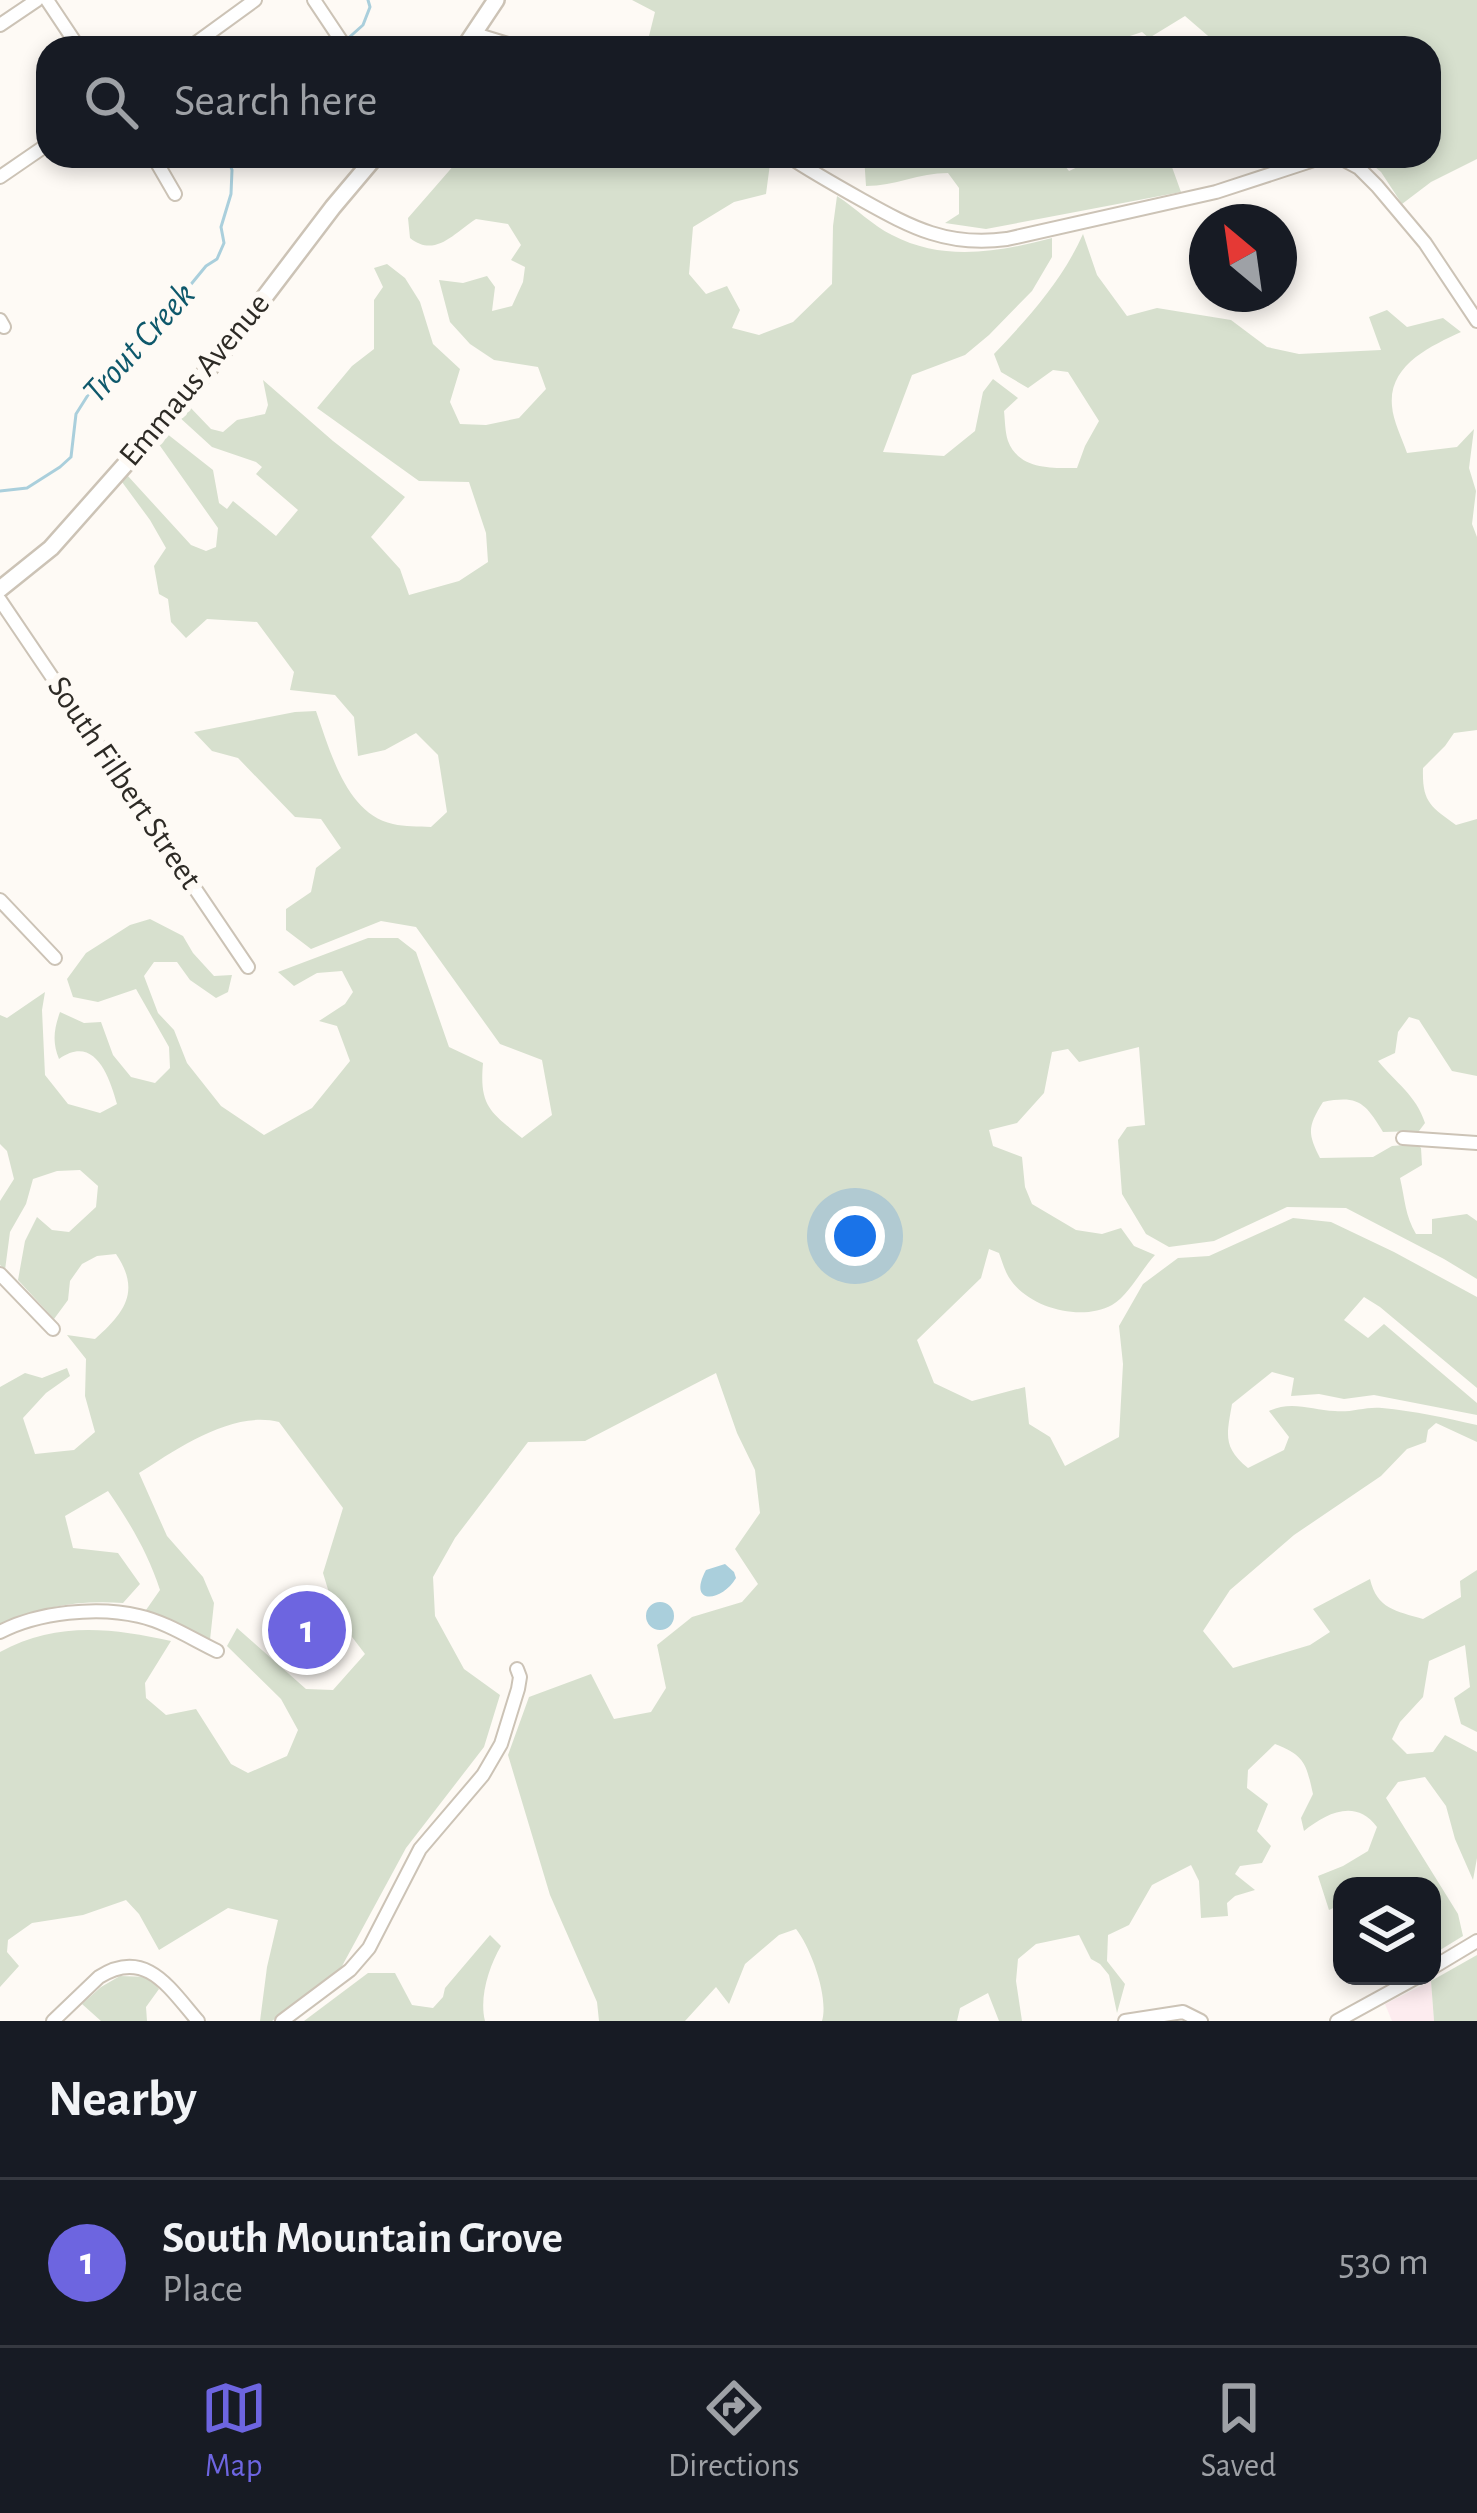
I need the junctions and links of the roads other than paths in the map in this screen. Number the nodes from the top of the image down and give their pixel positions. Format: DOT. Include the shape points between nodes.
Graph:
graph roads {
  1 [pos="37,0"];
  2 [pos="47,0"];
  3 [pos="255,0"];
  4 [pos="314,0"];
  5 [pos="496,0"];
  6 [pos="0,25"];
  7 [pos="475,34"];
  8 [pos="72,36"];
  9 [pos="206,36"];
  10 [pos="338,36"];
  11 [pos="482,36"];
  12 [pos="36,152"];
  13 [pos="159,168"];
  14 [pos="367,168"];
  15 [pos="807,168"];
  16 [pos="1290,168"];
  17 [pos="1359,168"];
  18 [pos="0,177"];
  19 [pos="175,194"];
  20 [pos="1477,322"];
  21 [pos="0,590"];
  22 [pos="0,600"];
  23 [pos="0,900"];
  24 [pos="56,958"];
  25 [pos="248,967"];
  26 [pos="1403,1138"];
  27 [pos="1477,1142"];
  28 [pos="0,1274"];
  29 [pos="53,1329"];
  30 [pos="0,1632"];
  31 [pos="217,1651"];
  32 [pos="517,1669"];
  33 [pos="1477,1941"];
  34 [pos="1441,1963"];
  35 [pos="1403,1985"];
  36 [pos="52,2021"];
  37 [pos="198,2021"];
  38 [pos="282,2021"];
  39 [pos="1125,2021"];
  40 [pos="1202,2021"];
  41 [pos="1337,2021"];
  1 -- 6 [label="street"];
  2 -- 8 [label="street"];
  3 -- 9 [label="street"];
  4 -- 10 [label="street"];
  5 -- 7 [label="main road"];
  7 -- 11 [label="street"];
  12 -- 18 [label="street"];
  13 -- 19 [label="street"];
  14 -- 21 [label="main road, Emmaus Avenue" via="146,441 51,548"];
  15 -- 16 [label="street" via="914,228 978,242 1216,192"];
  17 -- 20 [label="street" via="1402,214"];
  22 -- 25 [label="street, South Filbert Street"];
  23 -- 24 [label="street"];
  26 -- 27 [label="street"];
  28 -- 29 [label="street"];
  30 -- 31 [label="street" via="59,1615 125,1613"];
  32 -- 38 [label="street" via="501,1744 419,1849 369,1948"];
  33 -- 34 [label="street"];
  35 -- 41 [label="street"];
  36 -- 37 [label="street" via="99,1977 128,1967 157,1976"];
  39 -- 40 [label="street" via="1183,2012"];
}
